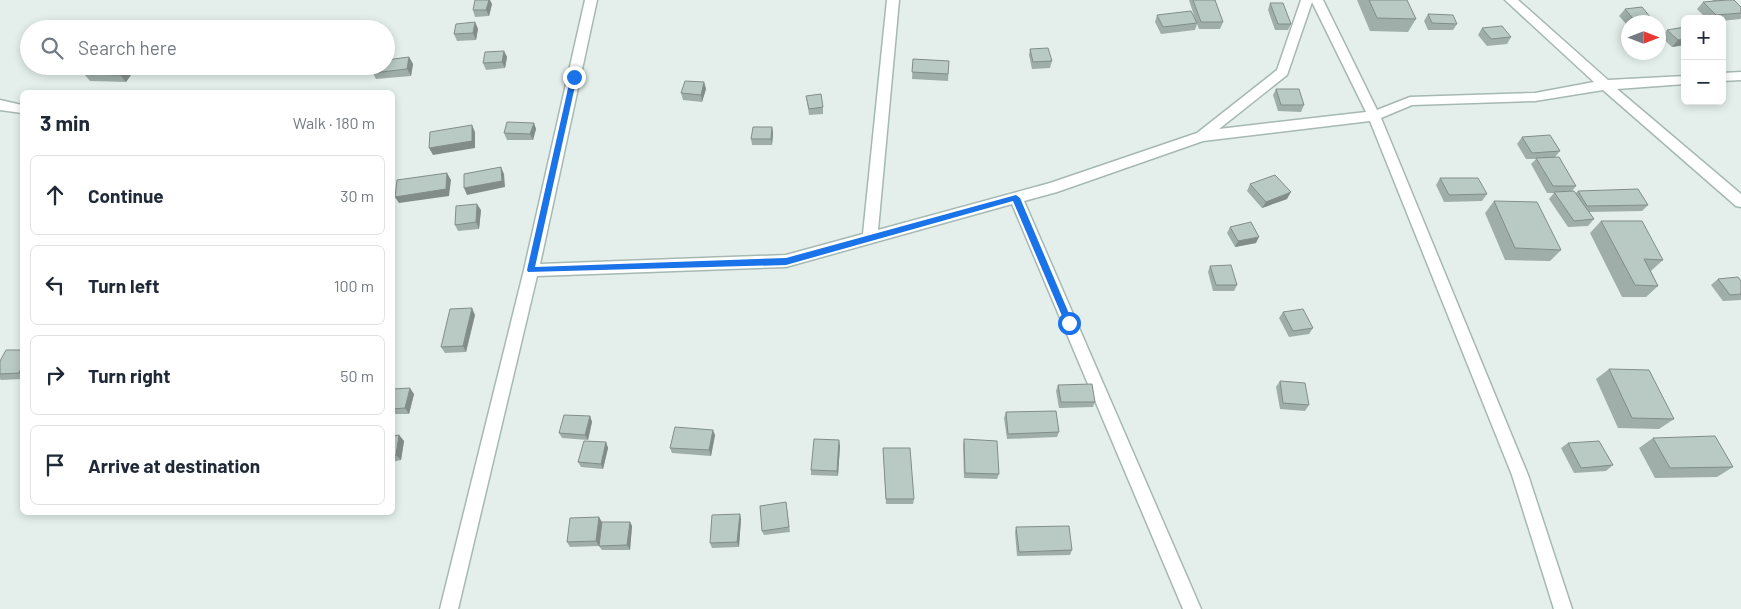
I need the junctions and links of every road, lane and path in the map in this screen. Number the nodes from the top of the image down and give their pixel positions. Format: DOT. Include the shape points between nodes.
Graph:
graph roads {
  1 [pos="591,0"];
  2 [pos="893,0"];
  3 [pos="1307,0"];
  4 [pos="1317,0"];
  5 [pos="1511,0"];
  6 [pos="1741,76"];
  7 [pos="1726,77"];
  8 [pos="1681,80"];
  9 [pos="1605,86"];
  10 [pos="0,105"];
  11 [pos="20,109"];
  12 [pos="1374,116"];
  13 [pos="1202,136"];
  14 [pos="1016,198"];
  15 [pos="1741,202"];
  16 [pos="870,238"];
  17 [pos="531,270"];
  18 [pos="449,609"];
  19 [pos="1192,609"];
  20 [pos="1563,609"];
  1 -- 17 [label="street"];
  2 -- 16 [label="street"];
  3 -- 13 [label="street" via="1283,72"];
  4 -- 12 [label="street"];
  5 -- 9 [label="street"];
  6 -- 7 [label="street"];
  8 -- 9 [label="street"];
  9 -- 12 [label="street" via="1535,97 1410,101"];
  9 -- 15 [label="street"];
  10 -- 11 [label="street"];
  12 -- 13 [label="street"];
  12 -- 20 [label="street" via="1520,475"];
  13 -- 14 [label="street"];
  14 -- 16 [label="street"];
  14 -- 19 [label="street"];
  16 -- 17 [label="street" via="786,262"];
  17 -- 18 [label="street"];
}
